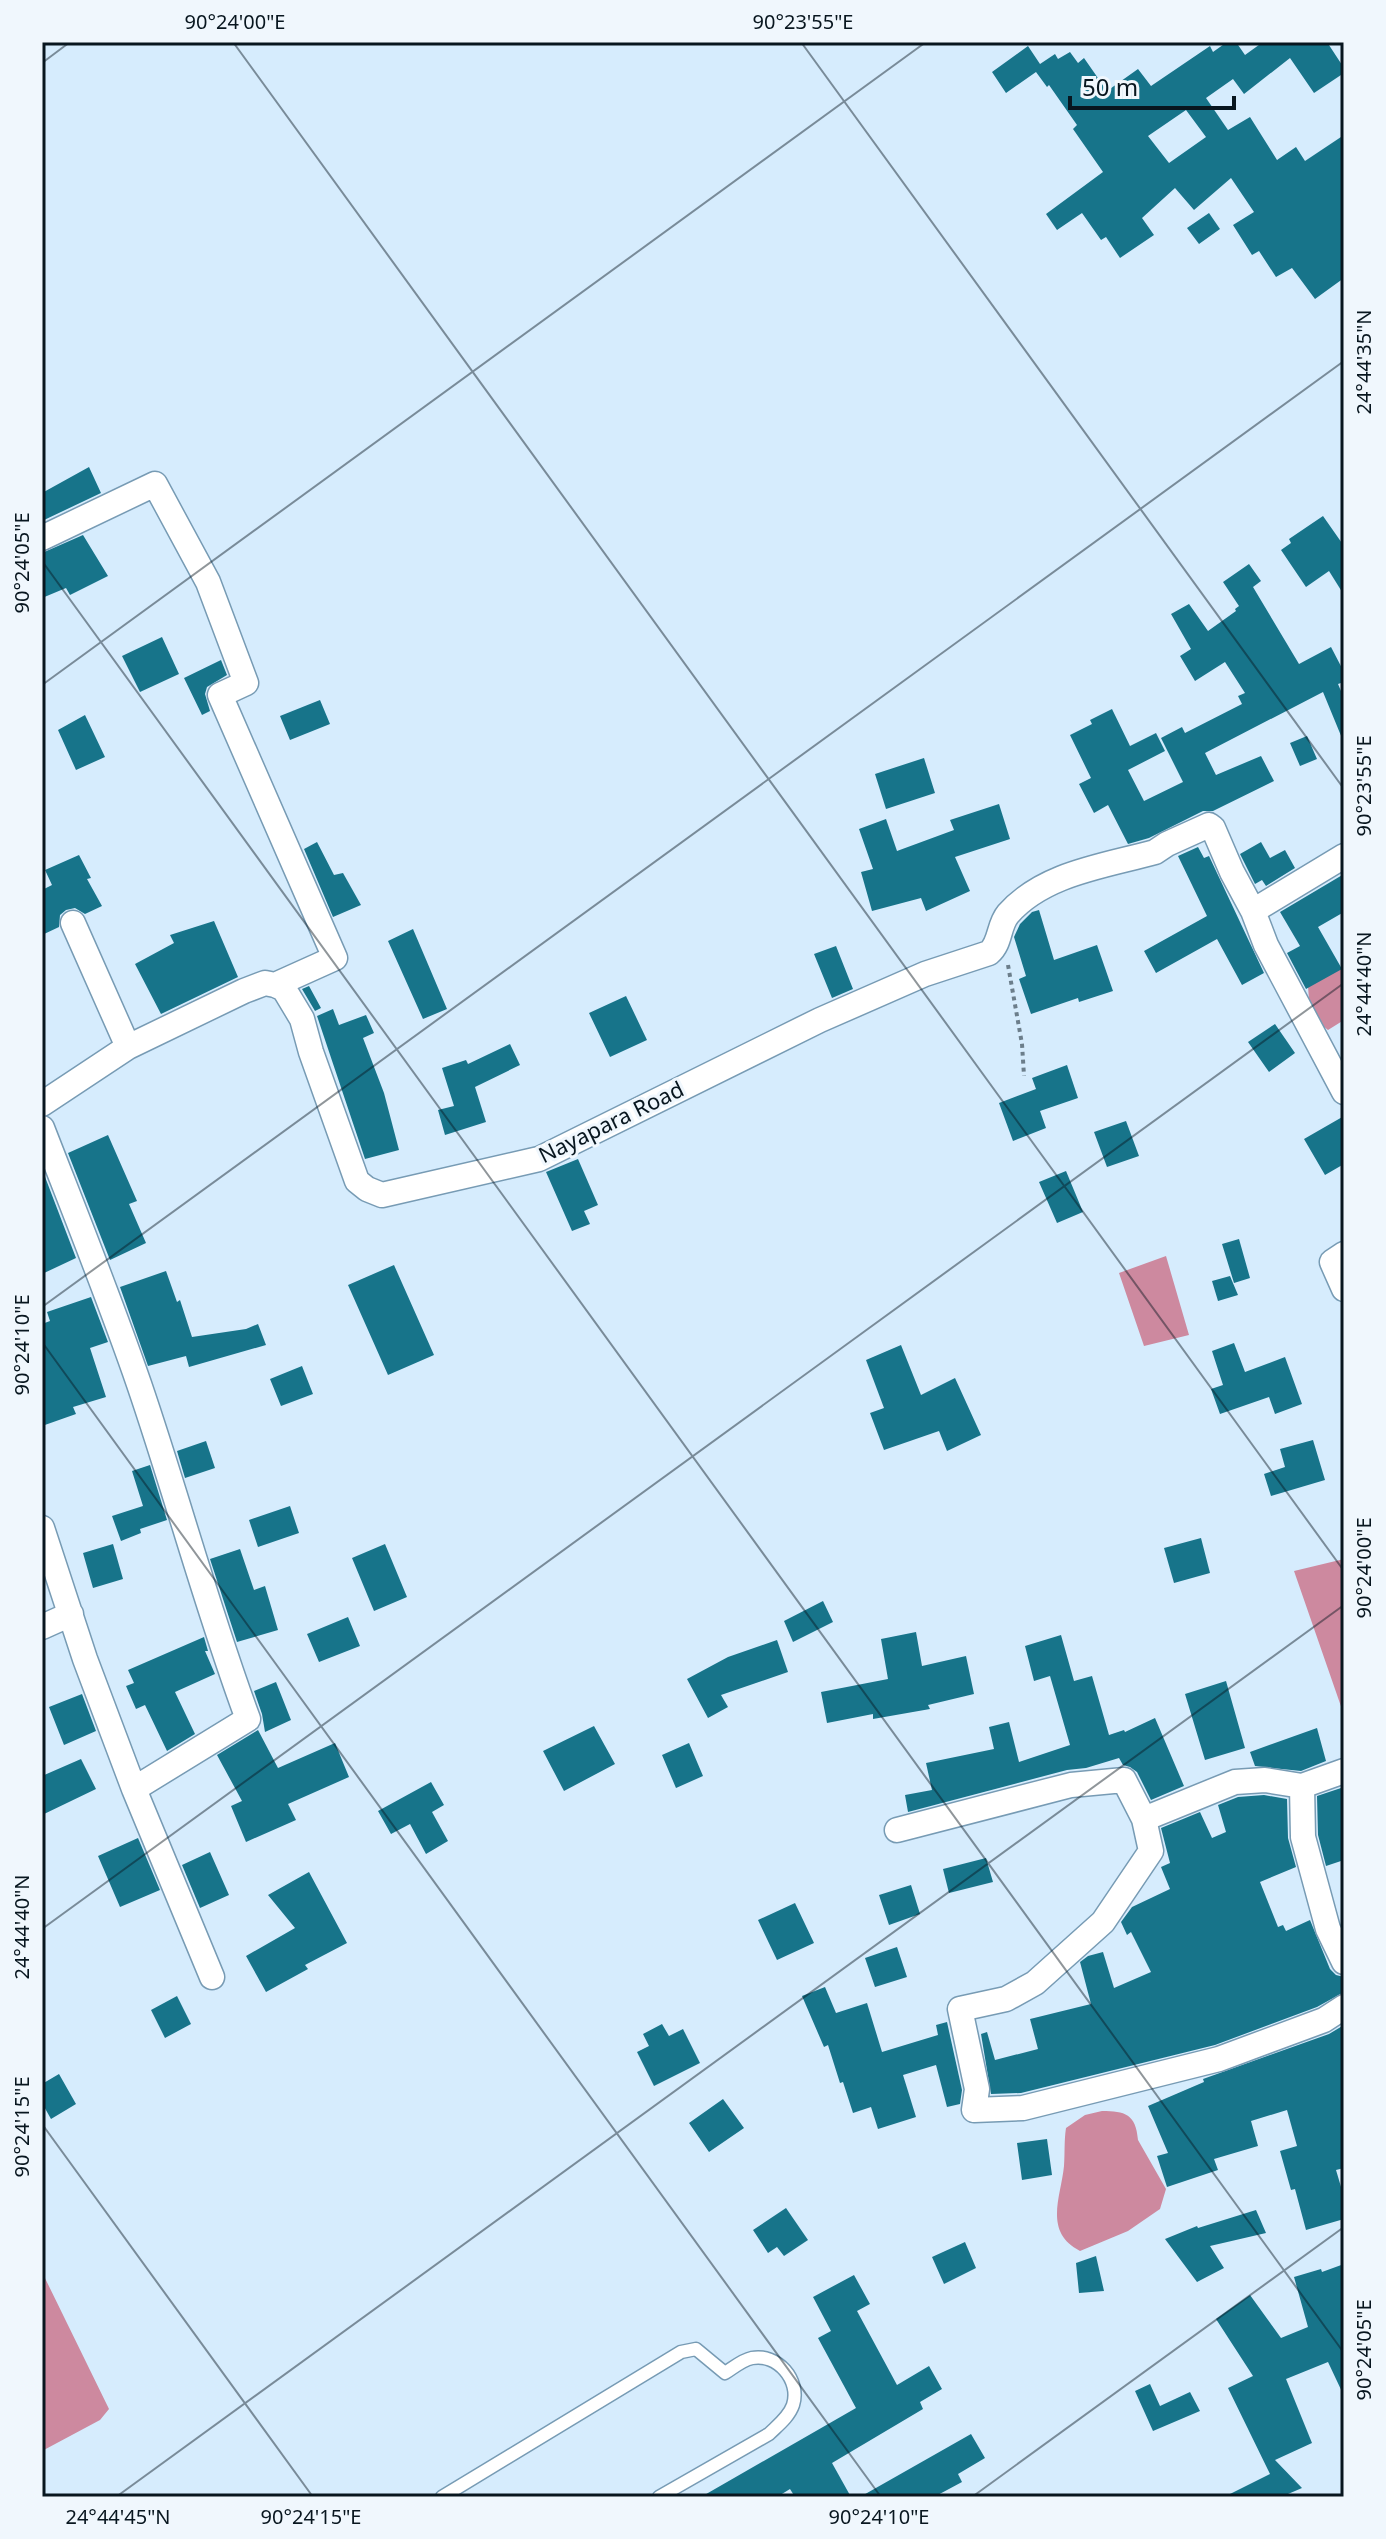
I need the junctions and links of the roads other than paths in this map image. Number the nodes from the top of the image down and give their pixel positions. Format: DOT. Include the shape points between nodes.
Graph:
graph roads {
  1 [pos="42,538"];
  2 [pos="1344,856"];
  3 [pos="1253,911"];
  4 [pos="73,923"];
  5 [pos="275,985"];
  6 [pos="128,1047"];
  7 [pos="1344,1092"];
  8 [pos="42,1104"];
  9 [pos="42,1128"];
  10 [pos="1344,1254"];
  11 [pos="1344,1289"];
  12 [pos="42,1528"];
  13 [pos="71,1614"];
  14 [pos="42,1627"];
  15 [pos="1344,1771"];
  16 [pos="1302,1786"];
  17 [pos="134,1789"];
  18 [pos="1144,1819"];
  19 [pos="897,1830"];
  20 [pos="1344,1962"];
  21 [pos="212,1977"];
  22 [pos="1344,2007"];
  23 [pos="442,2497"];
  24 [pos="659,2497"];
  1 -- 5 [label="street" via="155,484 208,582 246,683 220,695 335,958"];
  2 -- 3 [label="street"];
  3 -- 5 [label="street, Nayapara Road" via="1209,825 1155,852 1062,877 1032,893 1006,916 989,953 925,974 820,1020 539,1159 382,1195 357,1181 302,1019 284,989"];
  3 -- 7 [label="street"];
  4 -- 6 [label="street"];
  5 -- 6 [label="street" via="244,991"];
  6 -- 8 [label="street"];
  9 -- 17 [label="street" via="139,1386 248,1719"];
  10 -- 11 [label="street" via="1332,1262"];
  12 -- 13 [label="street"];
  13 -- 14 [label="street"];
  13 -- 17 [label="street"];
  15 -- 16 [label="street"];
  16 -- 18 [label="street" via="1235,1782"];
  16 -- 20 [label="street" via="1303,1837 1328,1929"];
  17 -- 21 [label="street"];
  18 -- 19 [label="street" via="1124,1780 1071,1785"];
  18 -- 22 [label="street" via="1151,1851 1103,1922 1026,1989 960,2009 977,2089 974,2110 1023,2108 1219,2059 1324,2020"];
  23 -- 24 [label="lane" via="681,2352 696,2349 725,2373 763,2357 781,2366 790,2375 793,2405 782,2421 769,2434"];
}
